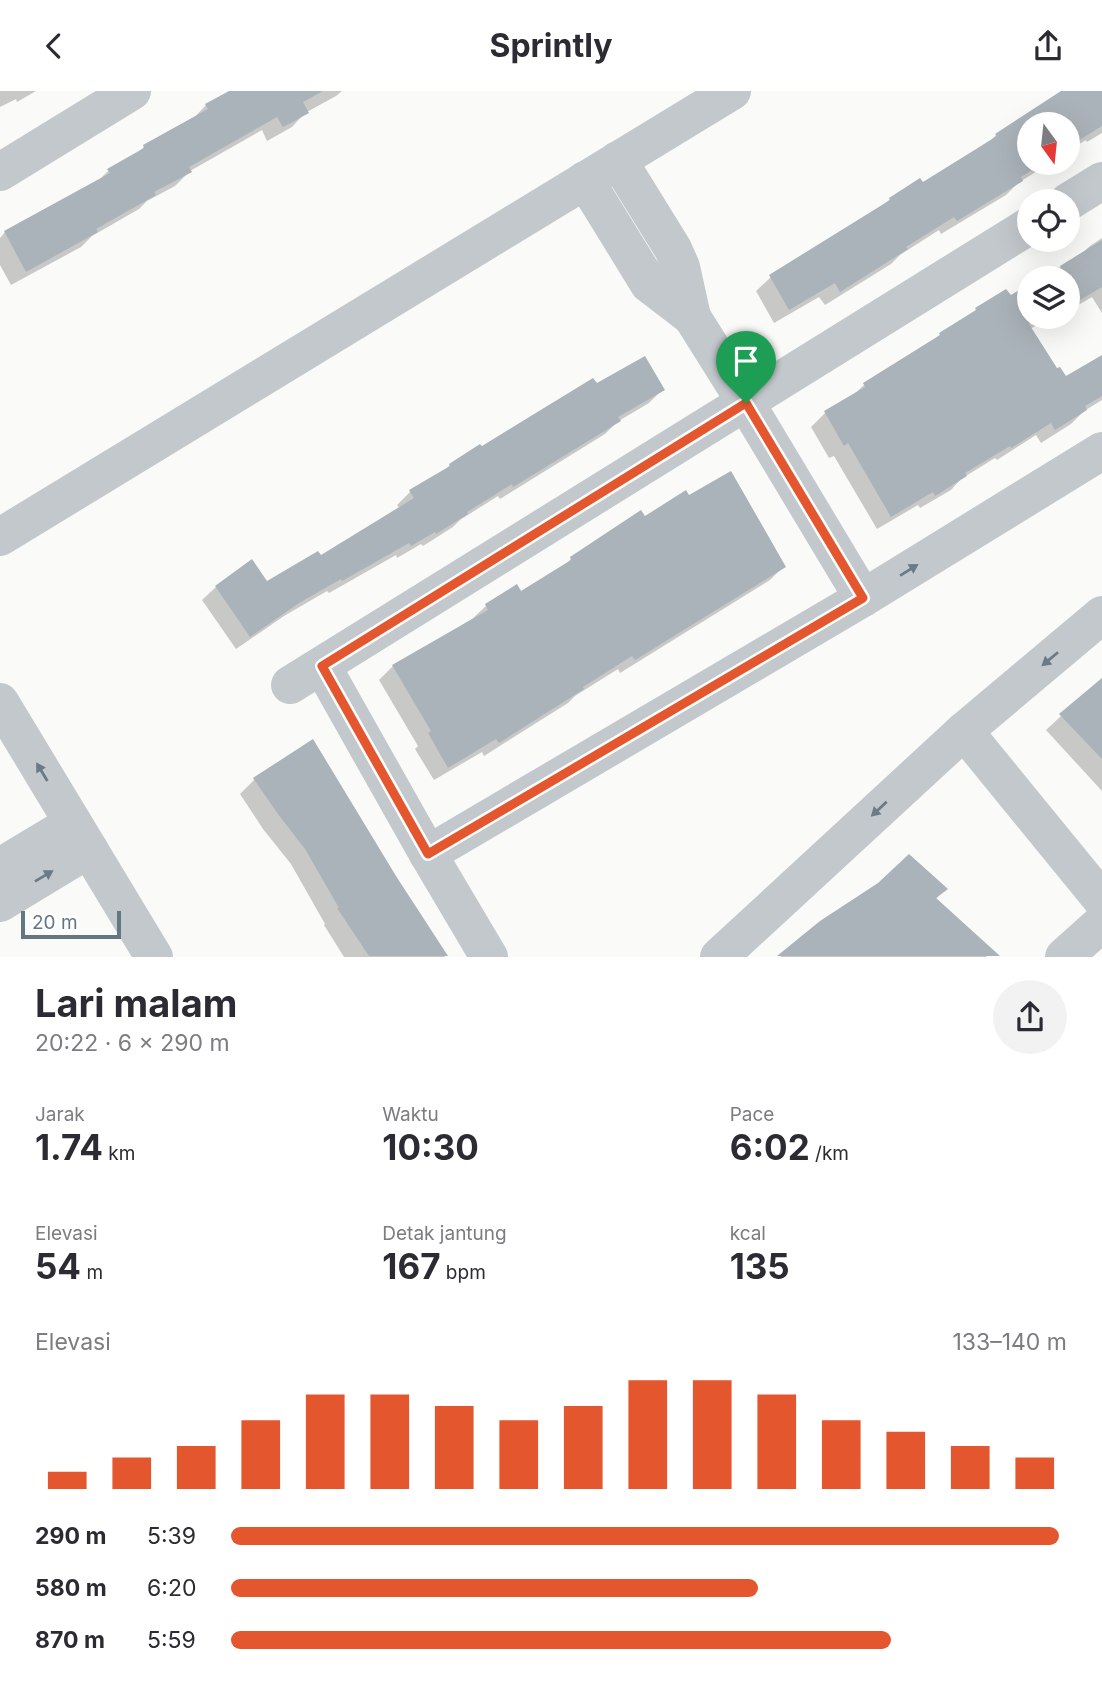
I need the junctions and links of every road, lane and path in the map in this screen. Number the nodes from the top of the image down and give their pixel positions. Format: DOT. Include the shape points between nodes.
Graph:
graph roads {
  1 [pos="132,91"];
  2 [pos="732,91"];
  3 [pos="618,160"];
  4 [pos="0,172"];
  5 [pos="585,180"];
  6 [pos="1102,181"];
  7 [pos="1080,195"];
  8 [pos="1017,234"];
  9 [pos="692,317"];
  10 [pos="746,403"];
  11 [pos="1102,451"];
  12 [pos="0,537"];
  13 [pos="863,598"];
  14 [pos="1102,615"];
  15 [pos="0,702"];
  16 [pos="964,731"];
  17 [pos="81,836"];
  18 [pos="428,854"];
  19 [pos="0,875"];
  20 [pos="1102,900"];
  21 [pos="1102,923"];
  22 [pos="154,957"];
  23 [pos="489,957"];
  24 [pos="719,957"];
  25 [pos="1064,957"];
  1 -- 4 [label="street"];
  2 -- 3 [label="street"];
  3 -- 5 [label="street"];
  3 -- 9 [label="street" via="673,249"];
  5 -- 9 [label="street" via="649,284"];
  5 -- 12 [label="street"];
  6 -- 7 [label="street"];
  8 -- 10 [label="street"];
  9 -- 10 [label="street"];
  10 -- 13 [label="street"];
  10 -- 18 [label="street" via="306,676"];
  13 -- 11 [label="street, one-way"];
  13 -- 18 [label="street"];
  14 -- 16 [label="street, one-way"];
  17 -- 15 [label="street, one-way"];
  16 -- 20 [label="street"];
  16 -- 24 [label="street, one-way"];
  17 -- 19 [label="street"];
  17 -- 22 [label="street"];
  18 -- 23 [label="street"];
  21 -- 25 [label="street"];
}
